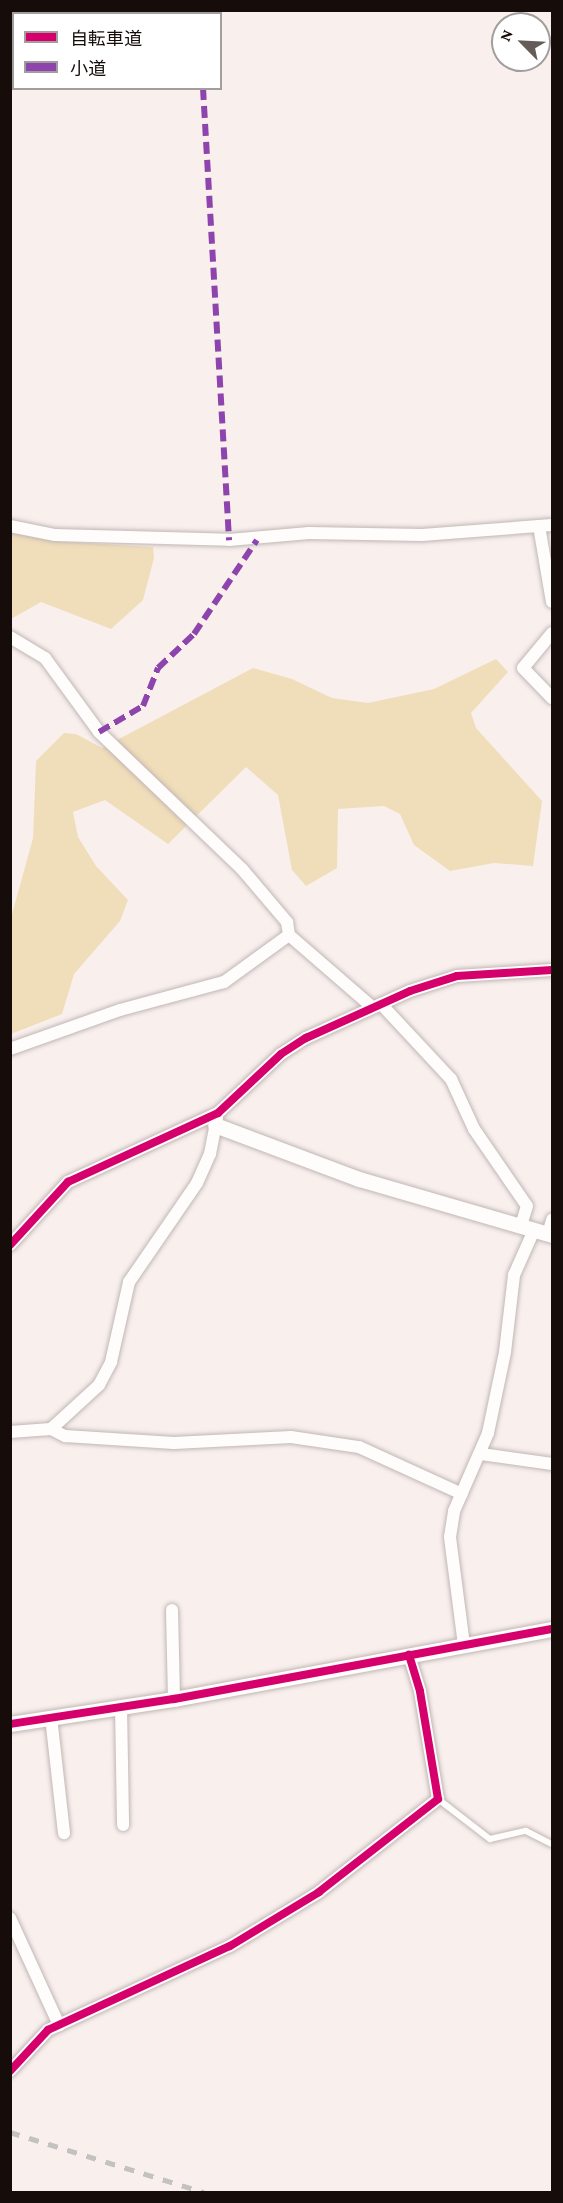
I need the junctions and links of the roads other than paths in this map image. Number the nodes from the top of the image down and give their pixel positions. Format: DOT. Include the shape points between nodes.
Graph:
graph roads {
  1 [pos="552,525"];
  2 [pos="10,526"];
  3 [pos="539,526"];
  4 [pos="552,602"];
  5 [pos="552,633"];
  6 [pos="10,637"];
  7 [pos="552,698"];
  8 [pos="289,935"];
  9 [pos="552,970"];
  10 [pos="377,1005"];
  11 [pos="10,1049"];
  12 [pos="216,1119"];
  13 [pos="542,1229"];
  14 [pos="10,1245"];
  15 [pos="51,1429"];
  16 [pos="10,1432"];
  17 [pos="481,1454"];
  18 [pos="552,1464"];
  19 [pos="462,1494"];
  20 [pos="172,1610"];
  21 [pos="552,1629"];
  22 [pos="464,1645"];
  23 [pos="409,1655"];
  24 [pos="174,1699"];
  25 [pos="121,1706"];
  26 [pos="51,1717"];
  27 [pos="10,1724"];
  28 [pos="438,1799"];
  29 [pos="123,1826"];
  30 [pos="64,1833"];
  31 [pos="552,1844"];
  32 [pos="10,1918"];
  33 [pos="59,2025"];
  34 [pos="12,2066"];
  1 -- 3 [label="street"];
  2 -- 3 [label="street" via="56,535 238,540 309,533 422,535"];
  3 -- 4 [label="street"];
  5 -- 7 [label="street" via="523,668"];
  6 -- 8 [label="street" via="45,658 99,732 242,869 287,922"];
  8 -- 10 [label="street"];
  8 -- 11 [label="street" via="224,981 120,1010"];
  9 -- 10 [label="street" via="457,976"];
  10 -- 12 [label="street" via="315,1033 281,1054"];
  10 -- 13 [label="street" via="451,1079 474,1129"];
  12 -- 13 [label="street" via="359,1179"];
  12 -- 14 [label="street" via="68,1182"];
  12 -- 15 [label="street" via="210,1154 197,1183 129,1282 111,1362 99,1385"];
  13 -- 17 [label="street" via="514,1275 505,1352"];
  15 -- 16 [label="street"];
  15 -- 19 [label="street" via="65,1436 174,1443 291,1437 359,1447"];
  17 -- 18 [label="street"];
  17 -- 19 [label="street"];
  19 -- 22 [label="street" via="450,1537"];
  20 -- 24 [label="street"];
  21 -- 22 [label="street"];
  22 -- 23 [label="street"];
  23 -- 24 [label="street"];
  23 -- 28 [label="street" via="420,1691"];
  24 -- 25 [label="street"];
  25 -- 26 [label="street"];
  25 -- 29 [label="street"];
  26 -- 27 [label="street"];
  26 -- 30 [label="street"];
  28 -- 31 [label="lane" via="490,1839 526,1831"];
  28 -- 33 [label="street" via="320,1892 281,1916 230,1946"];
  32 -- 33 [label="street"];
  33 -- 34 [label="street" via="48,2030"];
}
